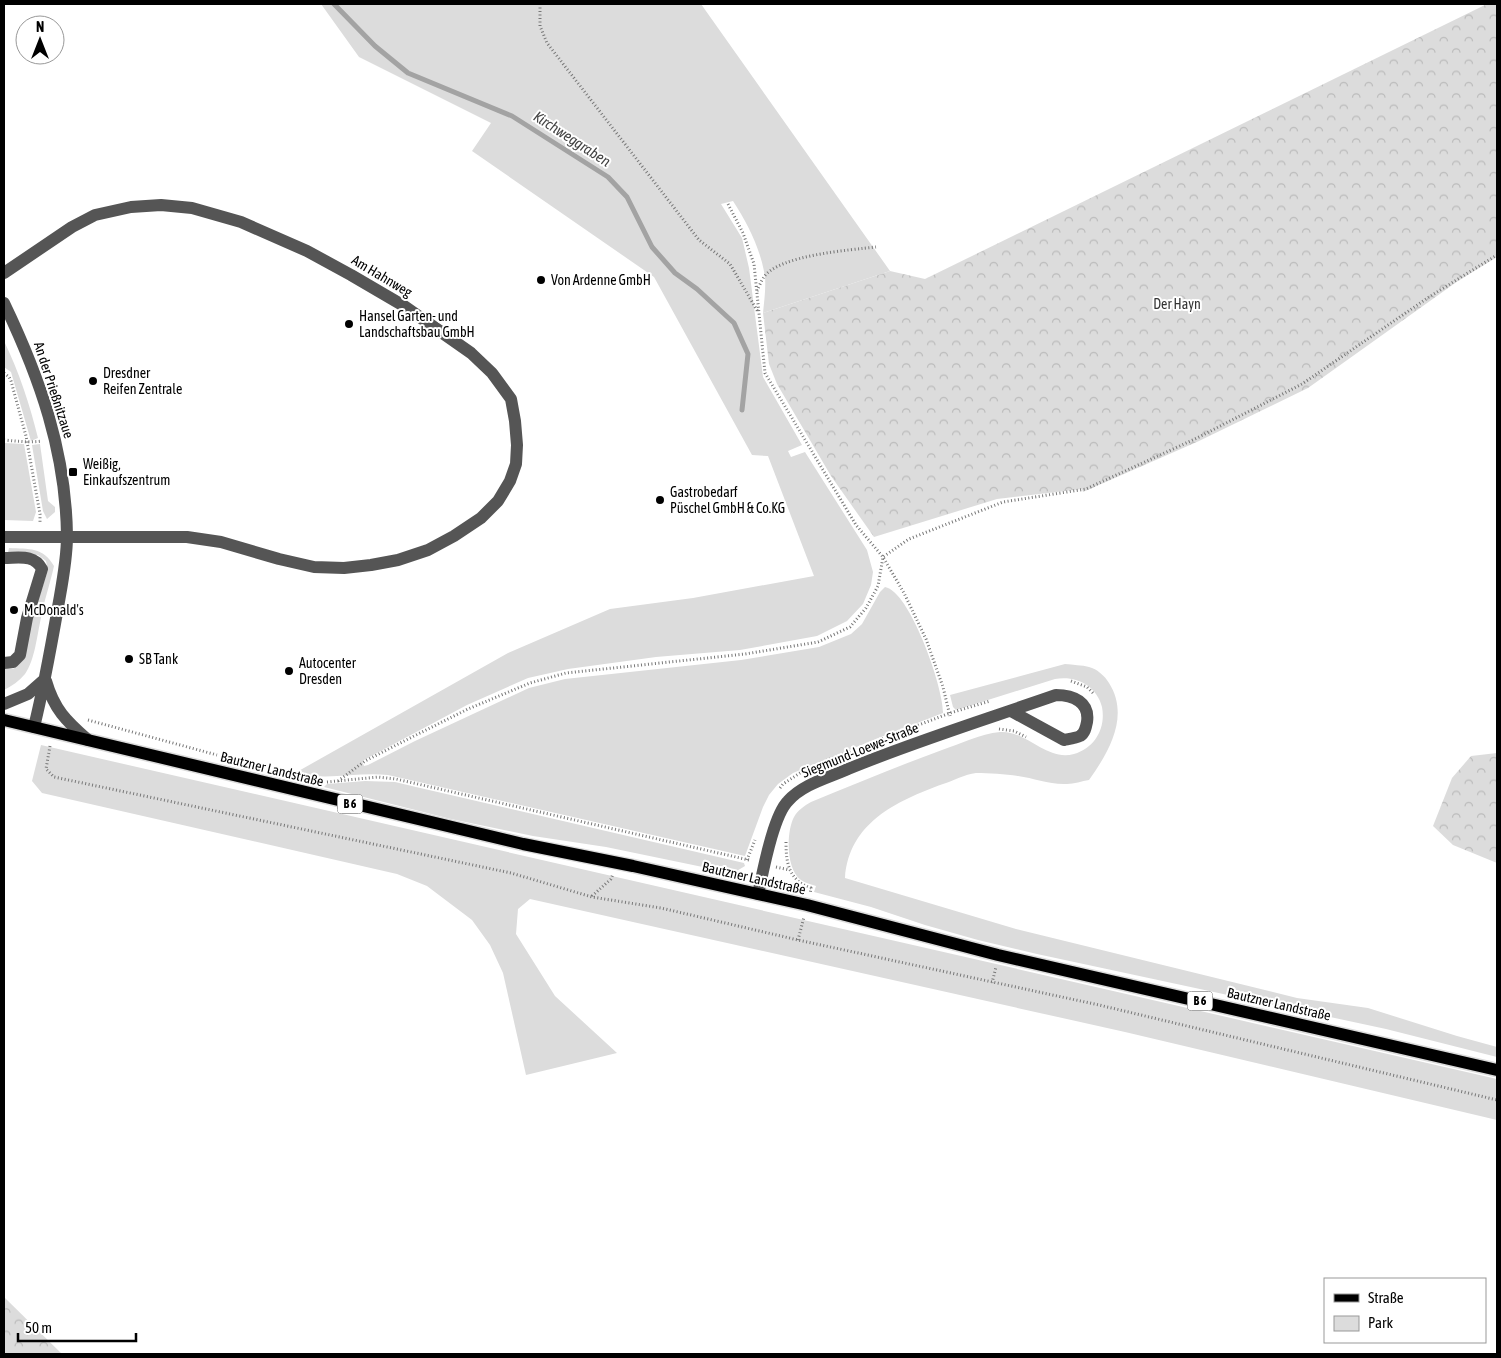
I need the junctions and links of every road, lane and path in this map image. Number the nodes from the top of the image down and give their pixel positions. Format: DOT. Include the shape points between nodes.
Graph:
graph roads {
  1 [pos="540,4"];
  2 [pos="728,204"];
  3 [pos="876,247"];
  4 [pos="1497,255"];
  5 [pos="4,273"];
  6 [pos="757,292"];
  7 [pos="4,303"];
  8 [pos="759,314"];
  9 [pos="4,373"];
  10 [pos="4,440"];
  11 [pos="42,441"];
  12 [pos="27,443"];
  13 [pos="39,537"];
  14 [pos="4,538"];
  15 [pos="67,538"];
  16 [pos="884,557"];
  17 [pos="4,558"];
  18 [pos="4,662"];
  19 [pos="45,679"];
  20 [pos="1064,680"];
  21 [pos="1096,696"];
  22 [pos="993,700"];
  23 [pos="4,704"];
  24 [pos="1011,711"];
  25 [pos="85,719"];
  26 [pos="4,720"];
  27 [pos="34,726"];
  28 [pos="997,729"];
  29 [pos="1030,739"];
  30 [pos="88,740"];
  31 [pos="50,746"];
  32 [pos="222,756"];
  33 [pos="338,781"];
  34 [pos="325,782"];
  35 [pos="786,837"];
  36 [pos="749,856"];
  37 [pos="747,860"];
  38 [pos="617,862"];
  39 [pos="765,865"];
  40 [pos="791,870"];
  41 [pos="758,894"];
  42 [pos="592,897"];
  43 [pos="807,905"];
  44 [pos="798,940"];
  45 [pos="1497,1070"];
  46 [pos="1497,1100"];
  1 -- 8 [label="path" via="540,26 547,43 699,240 730,264"];
  2 -- 6 [label="path" via="754,264"];
  3 -- 6 [label="path" via="780,264 765,276"];
  4 -- 16 [label="path" via="1302,384 1197,438 1086,488 1003,502 909,539"];
  5 -- 15 [label="street, Am Hahnweg" via="95,215 131,207 192,208 241,222 308,251 404,306 471,353 510,398 518,445 516,464 498,500 481,518 454,536 428,550 398,560 344,568 314,567 190,537"];
  6 -- 8 [label="path"];
  7 -- 15 [label="street, An der Prießnitzaue" via="22,340 54,433 64,493"];
  8 -- 16 [label="path" via="765,373 856,525"];
  9 -- 12 [label="path" via="11,381"];
  10 -- 12 [label="path"];
  11 -- 12 [label="path"];
  12 -- 13 [label="path" via="40,514"];
  13 -- 14 [label="street, Am Hahnweg"];
  13 -- 15 [label="street, Am Hahnweg"];
  15 -- 19 [label="street, An der Prießnitzaue"];
  16 -- 22 [label="path" via="926,639 944,687 950,714"];
  16 -- 33 [label="path" via="878,586 866,608 850,627 818,642 745,654 566,673 530,683 404,741 365,761"];
  17 -- 18 [label="street" via="30,557 42,569 20,655 13,662"];
  19 -- 23 [label="street" via="28,694"];
  19 -- 27 [label="street, An der Prießnitzaue"];
  19 -- 30 [label="street" via="60,714"];
  20 -- 21 [label="path" via="1082,684"];
  24 -- 24 [label="street, Siegmund-Loewe-Straße" via="1064,740 1080,736 1086,729 1088,714 1081,702 1068,696 1056,696"];
  24 -- 39 [label="street, Siegmund-Loewe-Straße" via="877,757 804,788 786,801"];
  25 -- 32 [label="path"];
  26 -- 27 [label="main road, Bautzner Landstraße / B 6"];
  27 -- 30 [label="main road, Bautzner Landstraße / B 6"];
  28 -- 29 [label="path" via="1014,731"];
  30 -- 38 [label="main road, Bautzner Landstraße / B 6" via="523,844"];
  31 -- 42 [label="path" via="46,769 54,777 510,873"];
  33 -- 34 [label="path"];
  33 -- 37 [label="path" via="378,777 396,780"];
  35 -- 40 [label="path"];
  36 -- 37 [label="path"];
  37 -- 39 [label="path"];
  38 -- 41 [label="main road, Bautzner Landstraße / B 6"];
  38 -- 42 [label="path" via="611,879"];
  39 -- 40 [label="path"];
  39 -- 41 [label="street, Siegmund-Loewe-Straße"];
  40 -- 43 [label="path" via="799,882 811,888"];
  41 -- 43 [label="main road, Bautzner Landstraße / B 6"];
  42 -- 44 [label="path" via="661,908"];
  43 -- 44 [label="path"];
  43 -- 45 [label="main road, Bautzner Landstraße / B 6" via="998,955"];
  44 -- 46 [label="path" via="1099,1006"];
}
